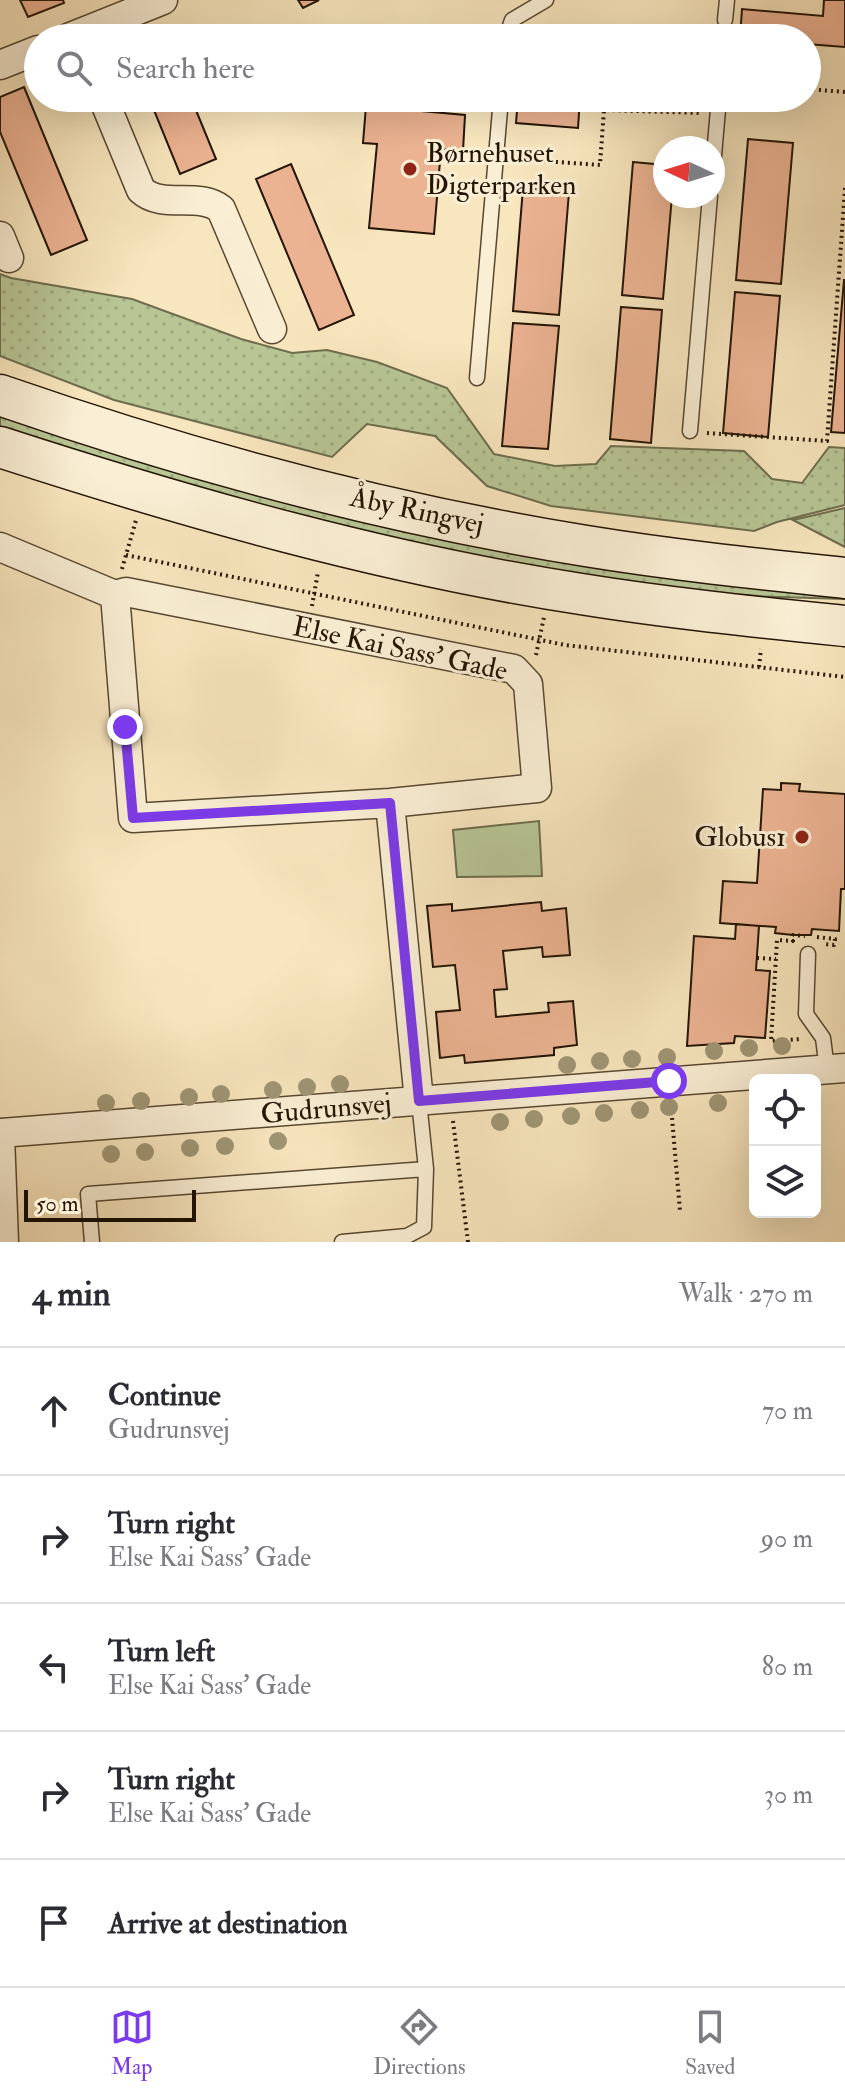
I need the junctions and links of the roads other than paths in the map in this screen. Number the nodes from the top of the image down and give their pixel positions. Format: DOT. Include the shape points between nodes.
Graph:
graph roads {
  1 [pos="163,0"];
  2 [pos="546,0"];
  3 [pos="727,0"];
  4 [pos="126,6"];
  5 [pos="725,20"];
  6 [pos="96,24"];
  7 [pos="511,24"];
  8 [pos="24,54"];
  9 [pos="2,60"];
  10 [pos="109,112"];
  11 [pos="500,112"];
  12 [pos="718,112"];
  13 [pos="716,136"];
  14 [pos="709,208"];
  15 [pos="272,329"];
  16 [pos="477,378"];
  17 [pos="0,395"];
  18 [pos="690,431"];
  19 [pos="0,447"];
  20 [pos="0,547"];
  21 [pos="845,578"];
  22 [pos="115,595"];
  23 [pos="845,626"];
  24 [pos="390,803"];
  25 [pos="808,954"];
  26 [pos="836,1068"];
  27 [pos="419,1101"];
  28 [pos="0,1134"];
  29 [pos="426,1169"];
  30 [pos="4,1242"];
  31 [pos="92,1242"];
  32 [pos="342,1242"];
  1 -- 4 [label="street"];
  2 -- 7 [label="lane"];
  3 -- 5 [label="lane"];
  4 -- 6 [label="street"];
  8 -- 9 [label="street"];
  10 -- 15 [label="street" via="141,190 153,198 204,201 221,209"];
  11 -- 16 [label="lane"];
  12 -- 13 [label="lane"];
  14 -- 18 [label="lane"];
  17 -- 21 [label="main road, Åby Ringvej" via="229,466 423,513 585,546"];
  19 -- 23 [label="main road, Åby Ringvej" via="143,493 326,540 549,588"];
  20 -- 22 [label="street, Else Kai Sass' Gade"];
  22 -- 24 [label="street, Else Kai Sass' Gade" via="133,818"];
  22 -- 24 [label="street, Else Kai Sass' Gade" via="126,592 514,669 528,684 537,788"];
  24 -- 27 [label="street"];
  25 -- 26 [label="lane" via="806,1014"];
  26 -- 27 [label="street, Gudrunsvej"];
  27 -- 28 [label="street, Gudrunsvej"];
  27 -- 29 [label="lane"];
  28 -- 30 [label="street"];
  29 -- 31 [label="lane" via="88,1194"];
  29 -- 32 [label="lane" via="424,1227 407,1236"];
}
